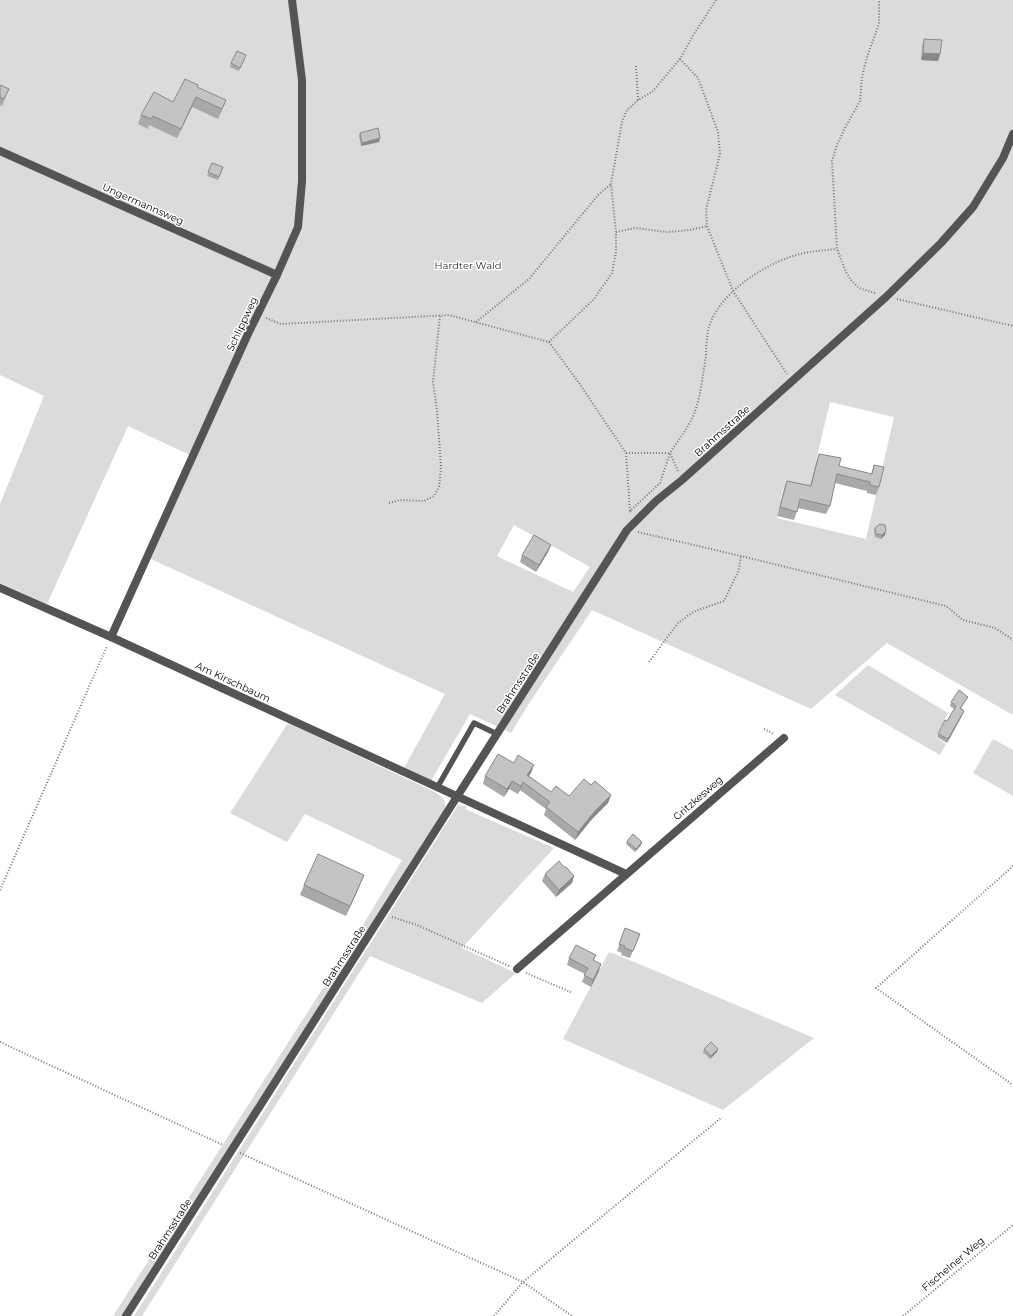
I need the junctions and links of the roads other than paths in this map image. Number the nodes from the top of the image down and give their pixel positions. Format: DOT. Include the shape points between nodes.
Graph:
graph roads {
  1 [pos="292,0"];
  2 [pos="1013,134"];
  3 [pos="0,152"];
  4 [pos="277,274"];
  5 [pos="0,588"];
  6 [pos="111,637"];
  7 [pos="497,734"];
  8 [pos="784,738"];
  9 [pos="437,788"];
  10 [pos="457,797"];
  11 [pos="626,874"];
  12 [pos="517,969"];
  13 [pos="126,1316"];
  1 -- 4 [label="street, Schlippweg" via="302,80 302,181 298,227"];
  2 -- 7 [label="street, Brahmsstraße" via="1003,158 973,207 941,243 886,297 630,527"];
  3 -- 4 [label="street, Ungermannsweg"];
  4 -- 6 [label="street, Schlippweg"];
  5 -- 6 [label="street, Am Kirschbaum"];
  6 -- 9 [label="street, Am Kirschbaum"];
  7 -- 9 [label="lane" via="474,723"];
  7 -- 10 [label="street, Brahmsstraße"];
  8 -- 11 [label="street, Gritzkesweg"];
  9 -- 10 [label="street, Am Kirschbaum"];
  10 -- 11 [label="street"];
  10 -- 13 [label="street, Brahmsstraße"];
  11 -- 12 [label="street, Gritzkesweg"];
}
